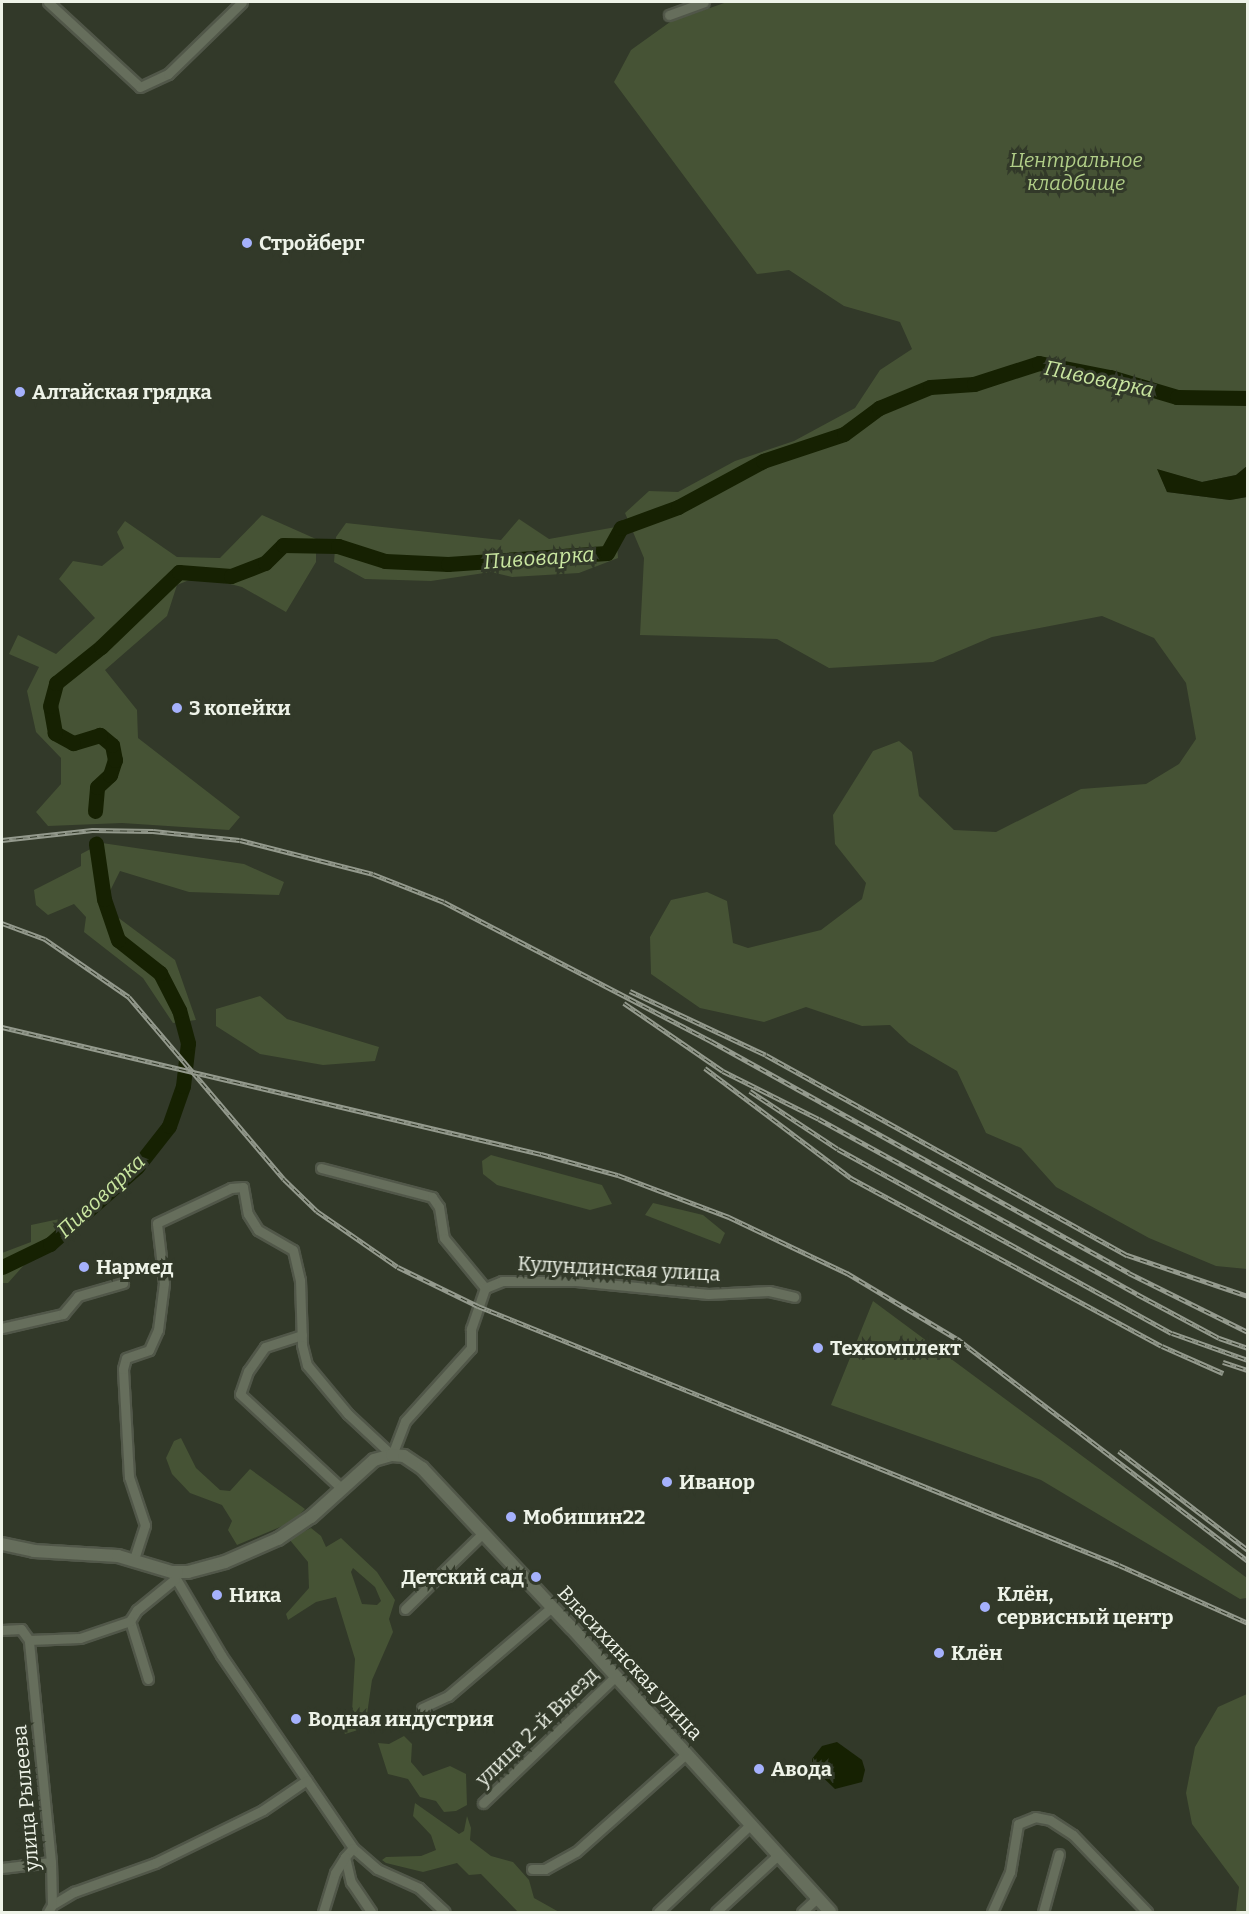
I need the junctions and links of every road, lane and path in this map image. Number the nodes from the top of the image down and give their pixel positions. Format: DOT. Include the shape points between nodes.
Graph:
graph roads {
  1 [pos="48,2"];
  2 [pos="242,2"];
  3 [pos="704,2"];
  4 [pos="669,15"];
  5 [pos="321,1167"];
  6 [pos="123,1283"];
  7 [pos="485,1288"];
  8 [pos="794,1297"];
  9 [pos="2,1328"];
  10 [pos="302,1335"];
  11 [pos="392,1455"];
  12 [pos="341,1488"];
  13 [pos="483,1533"];
  14 [pos="2,1544"];
  15 [pos="134,1559"];
  16 [pos="174,1576"];
  17 [pos="552,1607"];
  18 [pos="405,1609"];
  19 [pos="130,1621"];
  20 [pos="2,1630"];
  21 [pos="29,1640"];
  22 [pos="616,1676"];
  23 [pos="148,1679"];
  24 [pos="422,1708"];
  25 [pos="687,1753"];
  26 [pos="307,1780"];
  27 [pos="483,1803"];
  28 [pos="751,1824"];
  29 [pos="353,1848"];
  30 [pos="1059,1854"];
  31 [pos="778,1855"];
  32 [pos="345,1857"];
  33 [pos="51,1862"];
  34 [pos="2,1868"];
  35 [pos="532,1869"];
  36 [pos="817,1898"];
  37 [pos="50,1909"];
  38 [pos="323,1912"];
  39 [pos="371,1912"];
  40 [pos="446,1912"];
  41 [pos="658,1912"];
  42 [pos="716,1912"];
  43 [pos="802,1912"];
  44 [pos="830,1912"];
  45 [pos="992,1912"];
  46 [pos="1043,1912"];
  47 [pos="1147,1912"];
  1 -- 2 [label="street" via="140,87 168,74"];
  3 -- 4 [label="street"];
  5 -- 7 [label="street" via="432,1197 439,1207 444,1238"];
  6 -- 9 [label="street" via="78,1296 63,1314"];
  7 -- 8 [label="street, Кулундинская улица" via="502,1281 576,1281 708,1294 769,1291"];
  7 -- 11 [label="street" via="471,1329 471,1348 405,1421"];
  10 -- 11 [label="street, Власихинская улица" via="307,1365 320,1383"];
  10 -- 12 [label="street" via="265,1347 248,1371 240,1394"];
  10 -- 15 [label="street, Власихинская улица" via="300,1280 293,1250 252,1224 243,1186 157,1223 164,1283 158,1330 149,1350 126,1358 123,1369 129,1478 145,1525"];
  11 -- 12 [label="street" via="374,1460"];
  11 -- 13 [label="street, Власихинская улица" via="404,1456 422,1468"];
  12 -- 16 [label="street" via="311,1517 278,1539 206,1568"];
  13 -- 17 [label="street, Власихинская улица"];
  13 -- 18 [label="street"];
  14 -- 15 [label="street" via="34,1551"];
  15 -- 16 [label="street"];
  16 -- 19 [label="street"];
  16 -- 26 [label="street"];
  17 -- 22 [label="street, Власихинская улица"];
  17 -- 24 [label="street" via="448,1696"];
  19 -- 21 [label="street" via="80,1638"];
  19 -- 23 [label="street"];
  20 -- 21 [label="street" via="21,1629"];
  21 -- 33 [label="street, улица Рылеева"];
  22 -- 25 [label="street, Власихинская улица"];
  22 -- 27 [label="street, улица 2-й Выезд"];
  25 -- 28 [label="street, Власихинская улица"];
  25 -- 35 [label="street" via="576,1852 558,1864"];
  26 -- 29 [label="street"];
  26 -- 37 [label="street" via="262,1810 154,1863 74,1892"];
  28 -- 31 [label="street, Власихинская улица"];
  28 -- 41 [label="street"];
  29 -- 32 [label="street"];
  29 -- 40 [label="street" via="377,1869 419,1888"];
  30 -- 46 [label="street"];
  31 -- 36 [label="street, Власихинская улица"];
  31 -- 42 [label="street"];
  32 -- 38 [label="street" via="335,1873"];
  32 -- 39 [label="street" via="351,1882"];
  33 -- 34 [label="street"];
  33 -- 37 [label="street, улица Рылеева"];
  36 -- 43 [label="street"];
  36 -- 44 [label="street, Власихинская улица"];
  45 -- 47 [label="street" via="1010,1872 1018,1824 1035,1817 1050,1820 1073,1835"];
}
